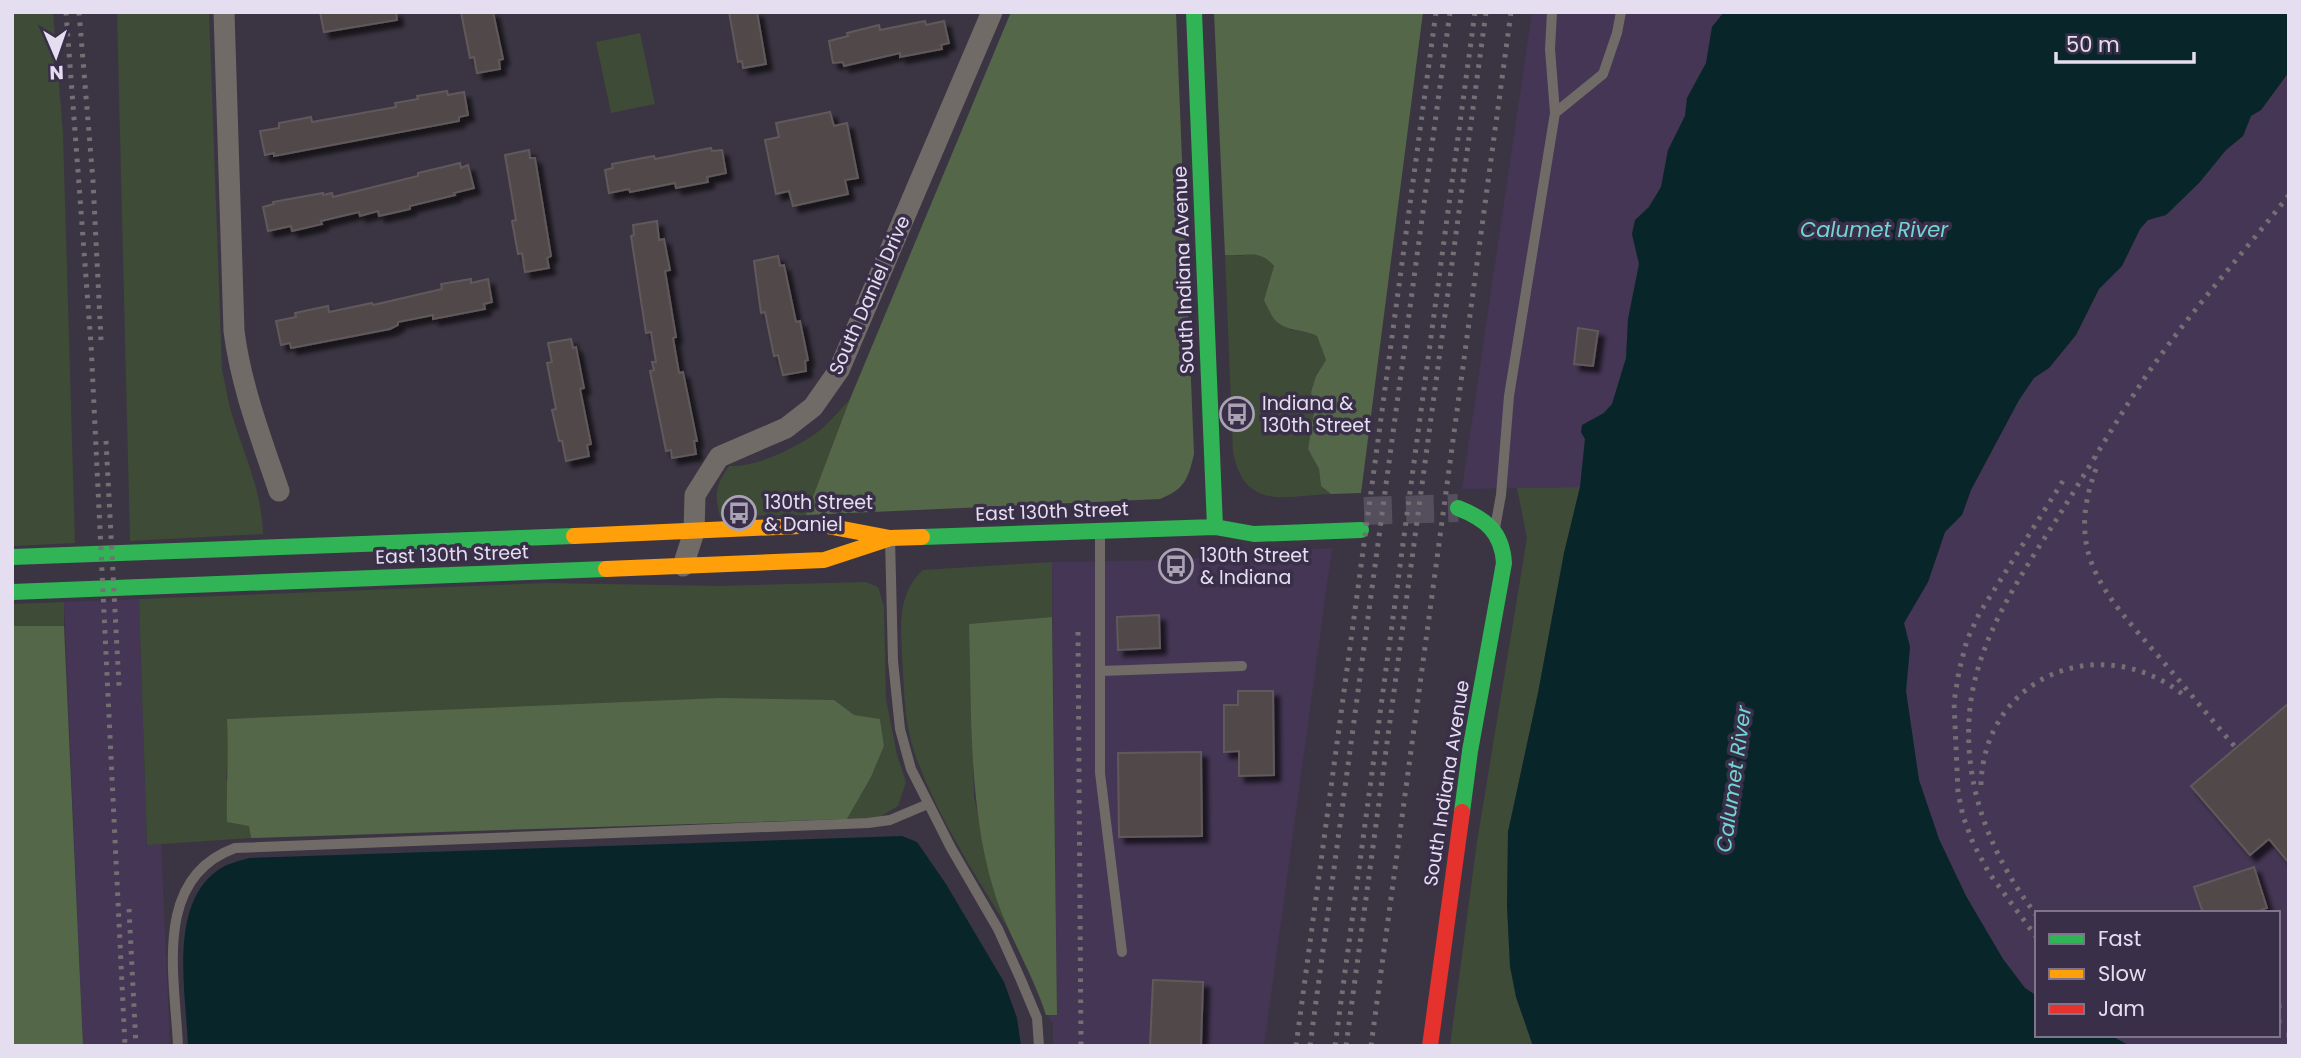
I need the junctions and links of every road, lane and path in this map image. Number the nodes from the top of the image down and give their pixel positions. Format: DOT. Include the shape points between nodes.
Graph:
graph roads {
  1 [pos="224,12"];
  2 [pos="992,12"];
  3 [pos="1194,12"];
  4 [pos="1552,12"];
  5 [pos="1621,12"];
  6 [pos="1555,113"];
  7 [pos="279,491"];
  8 [pos="1458,508"];
  9 [pos="1254,516"];
  10 [pos="1215,527"];
  11 [pos="1466,527"];
  12 [pos="1361,530"];
  13 [pos="1495,530"];
  14 [pos="1100,531"];
  15 [pos="694,532"];
  16 [pos="890,538"];
  17 [pos="12,557"];
  18 [pos="683,566"];
  19 [pos="12,592"];
  20 [pos="1242,666"];
  21 [pos="1101,671"];
  22 [pos="928,804"];
  23 [pos="1122,952"];
  24 [pos="178,1046"];
  25 [pos="1039,1046"];
  26 [pos="1430,1046"];
  1 -- 7 [label="street" via="238,366"];
  2 -- 15 [label="street, South Daniel Drive" via="839,370 813,407 786,428 719,457 695,495"];
  3 -- 10 [label="main road, South Indiana Avenue"];
  4 -- 6 [label="lane"];
  5 -- 6 [label="lane" via="1603,74"];
  6 -- 13 [label="lane" via="1509,396"];
  8 -- 13 [label="main road" via="1481,517"];
  9 -- 10 [label="main road, East 130th Street"];
  10 -- 12 [label="main road, East 130th Street" via="1254,534"];
  10 -- 14 [label="main road, East 130th Street"];
  11 -- 13 [label="main road"];
  13 -- 26 [label="main road, South Indiana Avenue" via="1504,563 1470,751"];
  14 -- 16 [label="main road, East 130th Street"];
  14 -- 21 [label="lane"];
  15 -- 16 [label="main road, East 130th Street" via="822,525"];
  15 -- 17 [label="main road, East 130th Street"];
  15 -- 18 [label="street, South Daniel Drive"];
  16 -- 18 [label="main road, East 130th Street" via="824,560"];
  16 -- 22 [label="lane" via="900,729 911,769"];
  18 -- 19 [label="main road, East 130th Street"];
  20 -- 21 [label="lane"];
  21 -- 23 [label="lane" via="1100,773"];
  22 -- 24 [label="lane" via="890,820 868,823 235,848 220,853 193,876 177,909"];
  22 -- 25 [label="lane" via="1021,979 1037,1018"];
}
